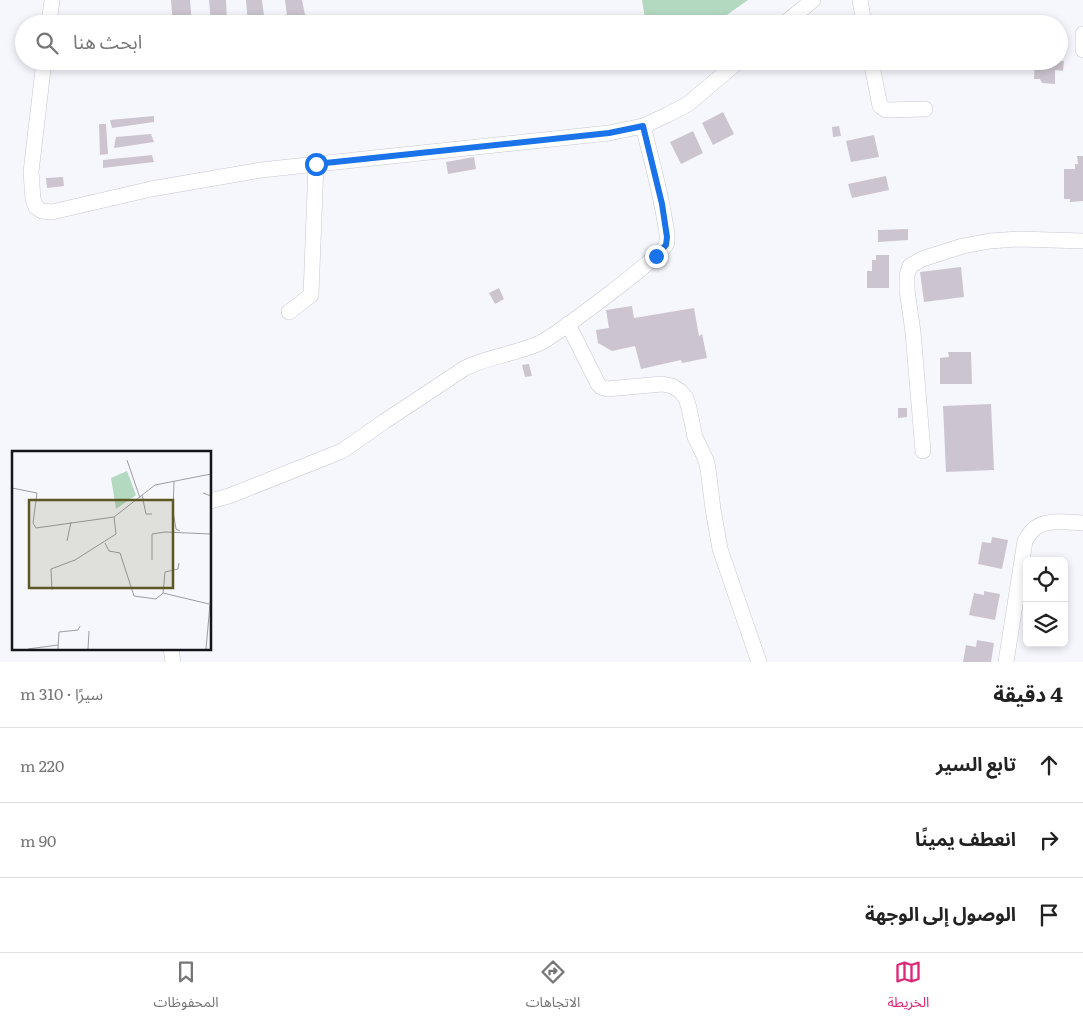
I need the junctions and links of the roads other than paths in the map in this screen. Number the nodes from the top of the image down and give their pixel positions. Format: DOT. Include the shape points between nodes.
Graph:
graph roads {
  1 [pos="52,0"];
  2 [pos="812,0"];
  3 [pos="860,0"];
  4 [pos="50,15"];
  5 [pos="794,15"];
  6 [pos="862,15"];
  7 [pos="1083,34"];
  8 [pos="1083,50"];
  9 [pos="43,70"];
  10 [pos="728,70"];
  11 [pos="873,70"];
  12 [pos="925,109"];
  13 [pos="643,126"];
  14 [pos="316,164"];
  15 [pos="1083,241"];
  16 [pos="289,312"];
  17 [pos="568,324"];
  18 [pos="923,451"];
  19 [pos="211,501"];
  20 [pos="1083,523"];
  21 [pos="759,662"];
  22 [pos="1006,662"];
  1 -- 4 [label="street"];
  2 -- 5 [label="street"];
  3 -- 6 [label="street"];
  7 -- 8 [label="street"];
  9 -- 14 [label="street" via="31,172 33,199 36,208 42,211 52,212 151,189 242,173"];
  10 -- 13 [label="street" via="688,104"];
  11 -- 12 [label="street" via="883,109"];
  13 -- 14 [label="street" via="609,133"];
  13 -- 17 [label="street" via="662,204 666,245 618,287"];
  14 -- 16 [label="street" via="311,295"];
  15 -- 18 [label="street" via="990,241 963,246 910,266 906,276"];
  17 -- 19 [label="street" via="524,350 476,362 465,368 342,450"];
  17 -- 21 [label="street" via="601,387 662,384 672,386 686,398 695,437 706,460 720,549"];
  20 -- 22 [label="street" via="1044,524 1032,530 1025,541"];
}
